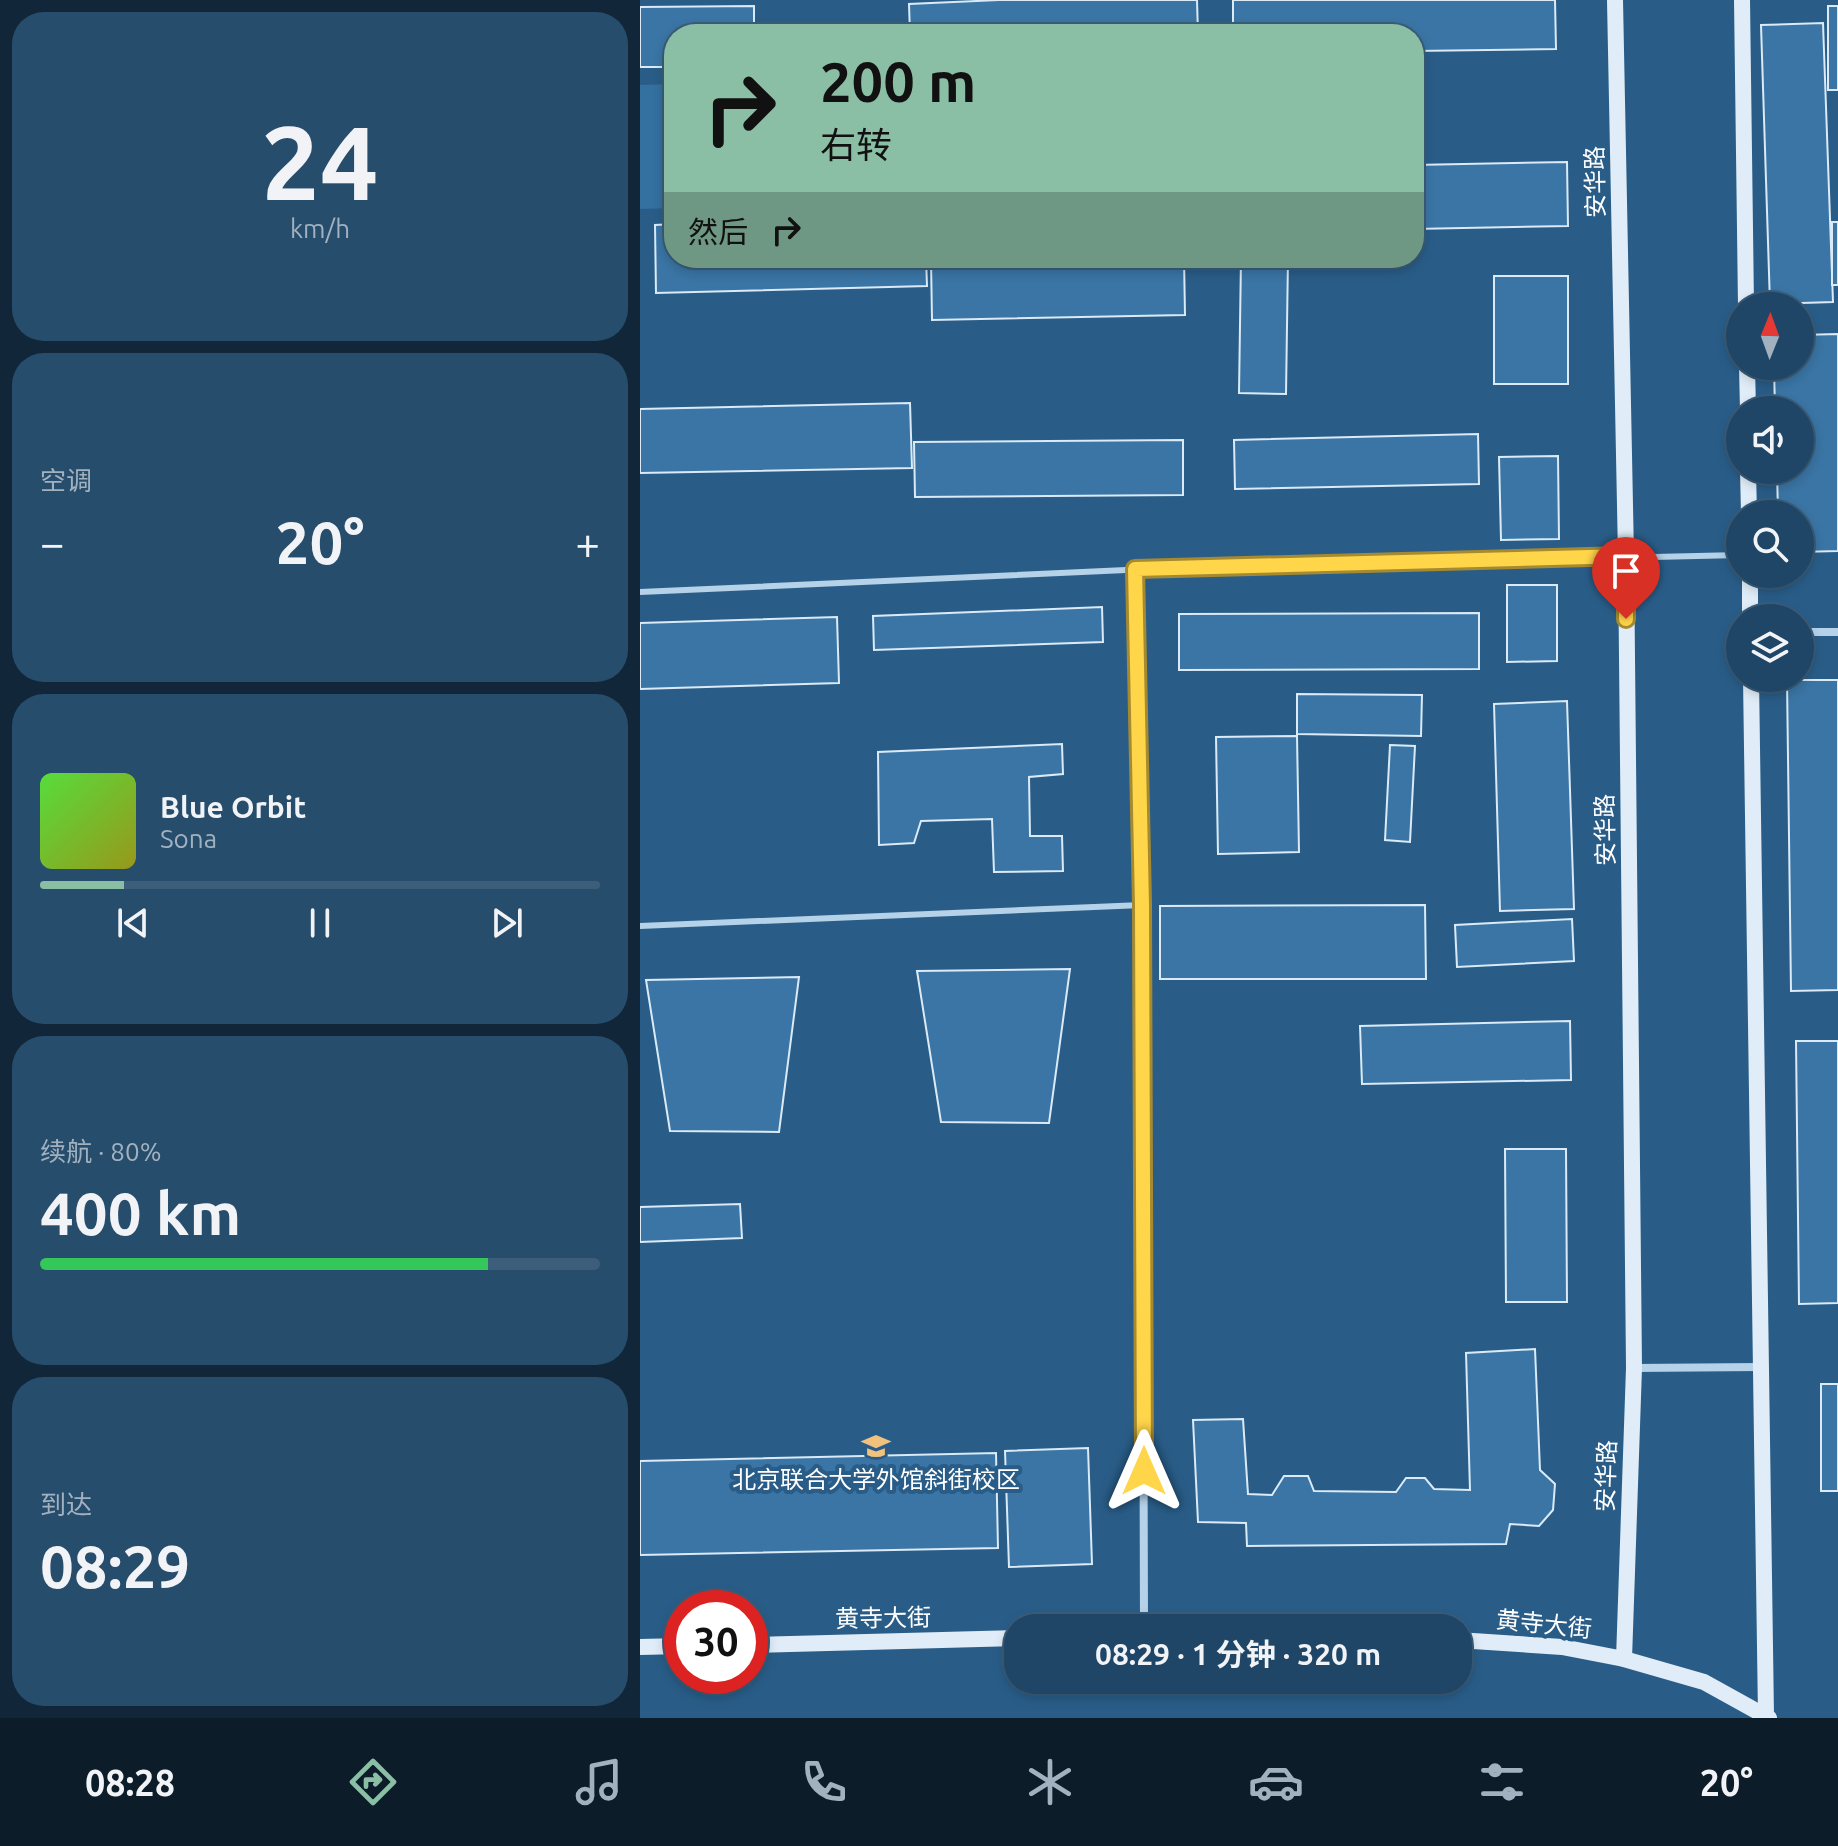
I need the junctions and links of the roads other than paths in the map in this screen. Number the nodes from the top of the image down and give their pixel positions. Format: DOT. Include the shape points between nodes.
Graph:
graph roads {
  1 [pos="1615,0"];
  2 [pos="1742,0"];
  3 [pos="1746,292"];
  4 [pos="1726,555"];
  5 [pos="1626,556"];
  6 [pos="1135,569"];
  7 [pos="640,592"];
  8 [pos="1814,632"];
  9 [pos="1838,632"];
  10 [pos="1751,692"];
  11 [pos="1142,905"];
  12 [pos="640,926"];
  13 [pos="1760,1367"];
  14 [pos="1634,1368"];
  15 [pos="1144,1614"];
  16 [pos="1004,1638"];
  17 [pos="1472,1641"];
  18 [pos="768,1645"];
  19 [pos="664,1646"];
  20 [pos="640,1647"];
  21 [pos="1624,1659"];
  22 [pos="1767,1717"];
  1 -- 5 [label="street, 安华路"];
  2 -- 3 [label="street"];
  4 -- 5 [label="lane"];
  5 -- 6 [label="lane"];
  5 -- 14 [label="street, 安华路"];
  6 -- 7 [label="lane"];
  6 -- 11 [label="street"];
  8 -- 9 [label="street"];
  10 -- 13 [label="street"];
  11 -- 12 [label="lane"];
  11 -- 15 [label="street"];
  13 -- 14 [label="street"];
  13 -- 22 [label="street"];
  14 -- 21 [label="street, 安华路"];
  16 -- 18 [label="street, 黄寺大街"];
  17 -- 21 [label="street, 黄寺大街" via="1562,1647"];
  19 -- 20 [label="street"];
  21 -- 22 [label="street, 黄寺大街" via="1704,1682"];
}
